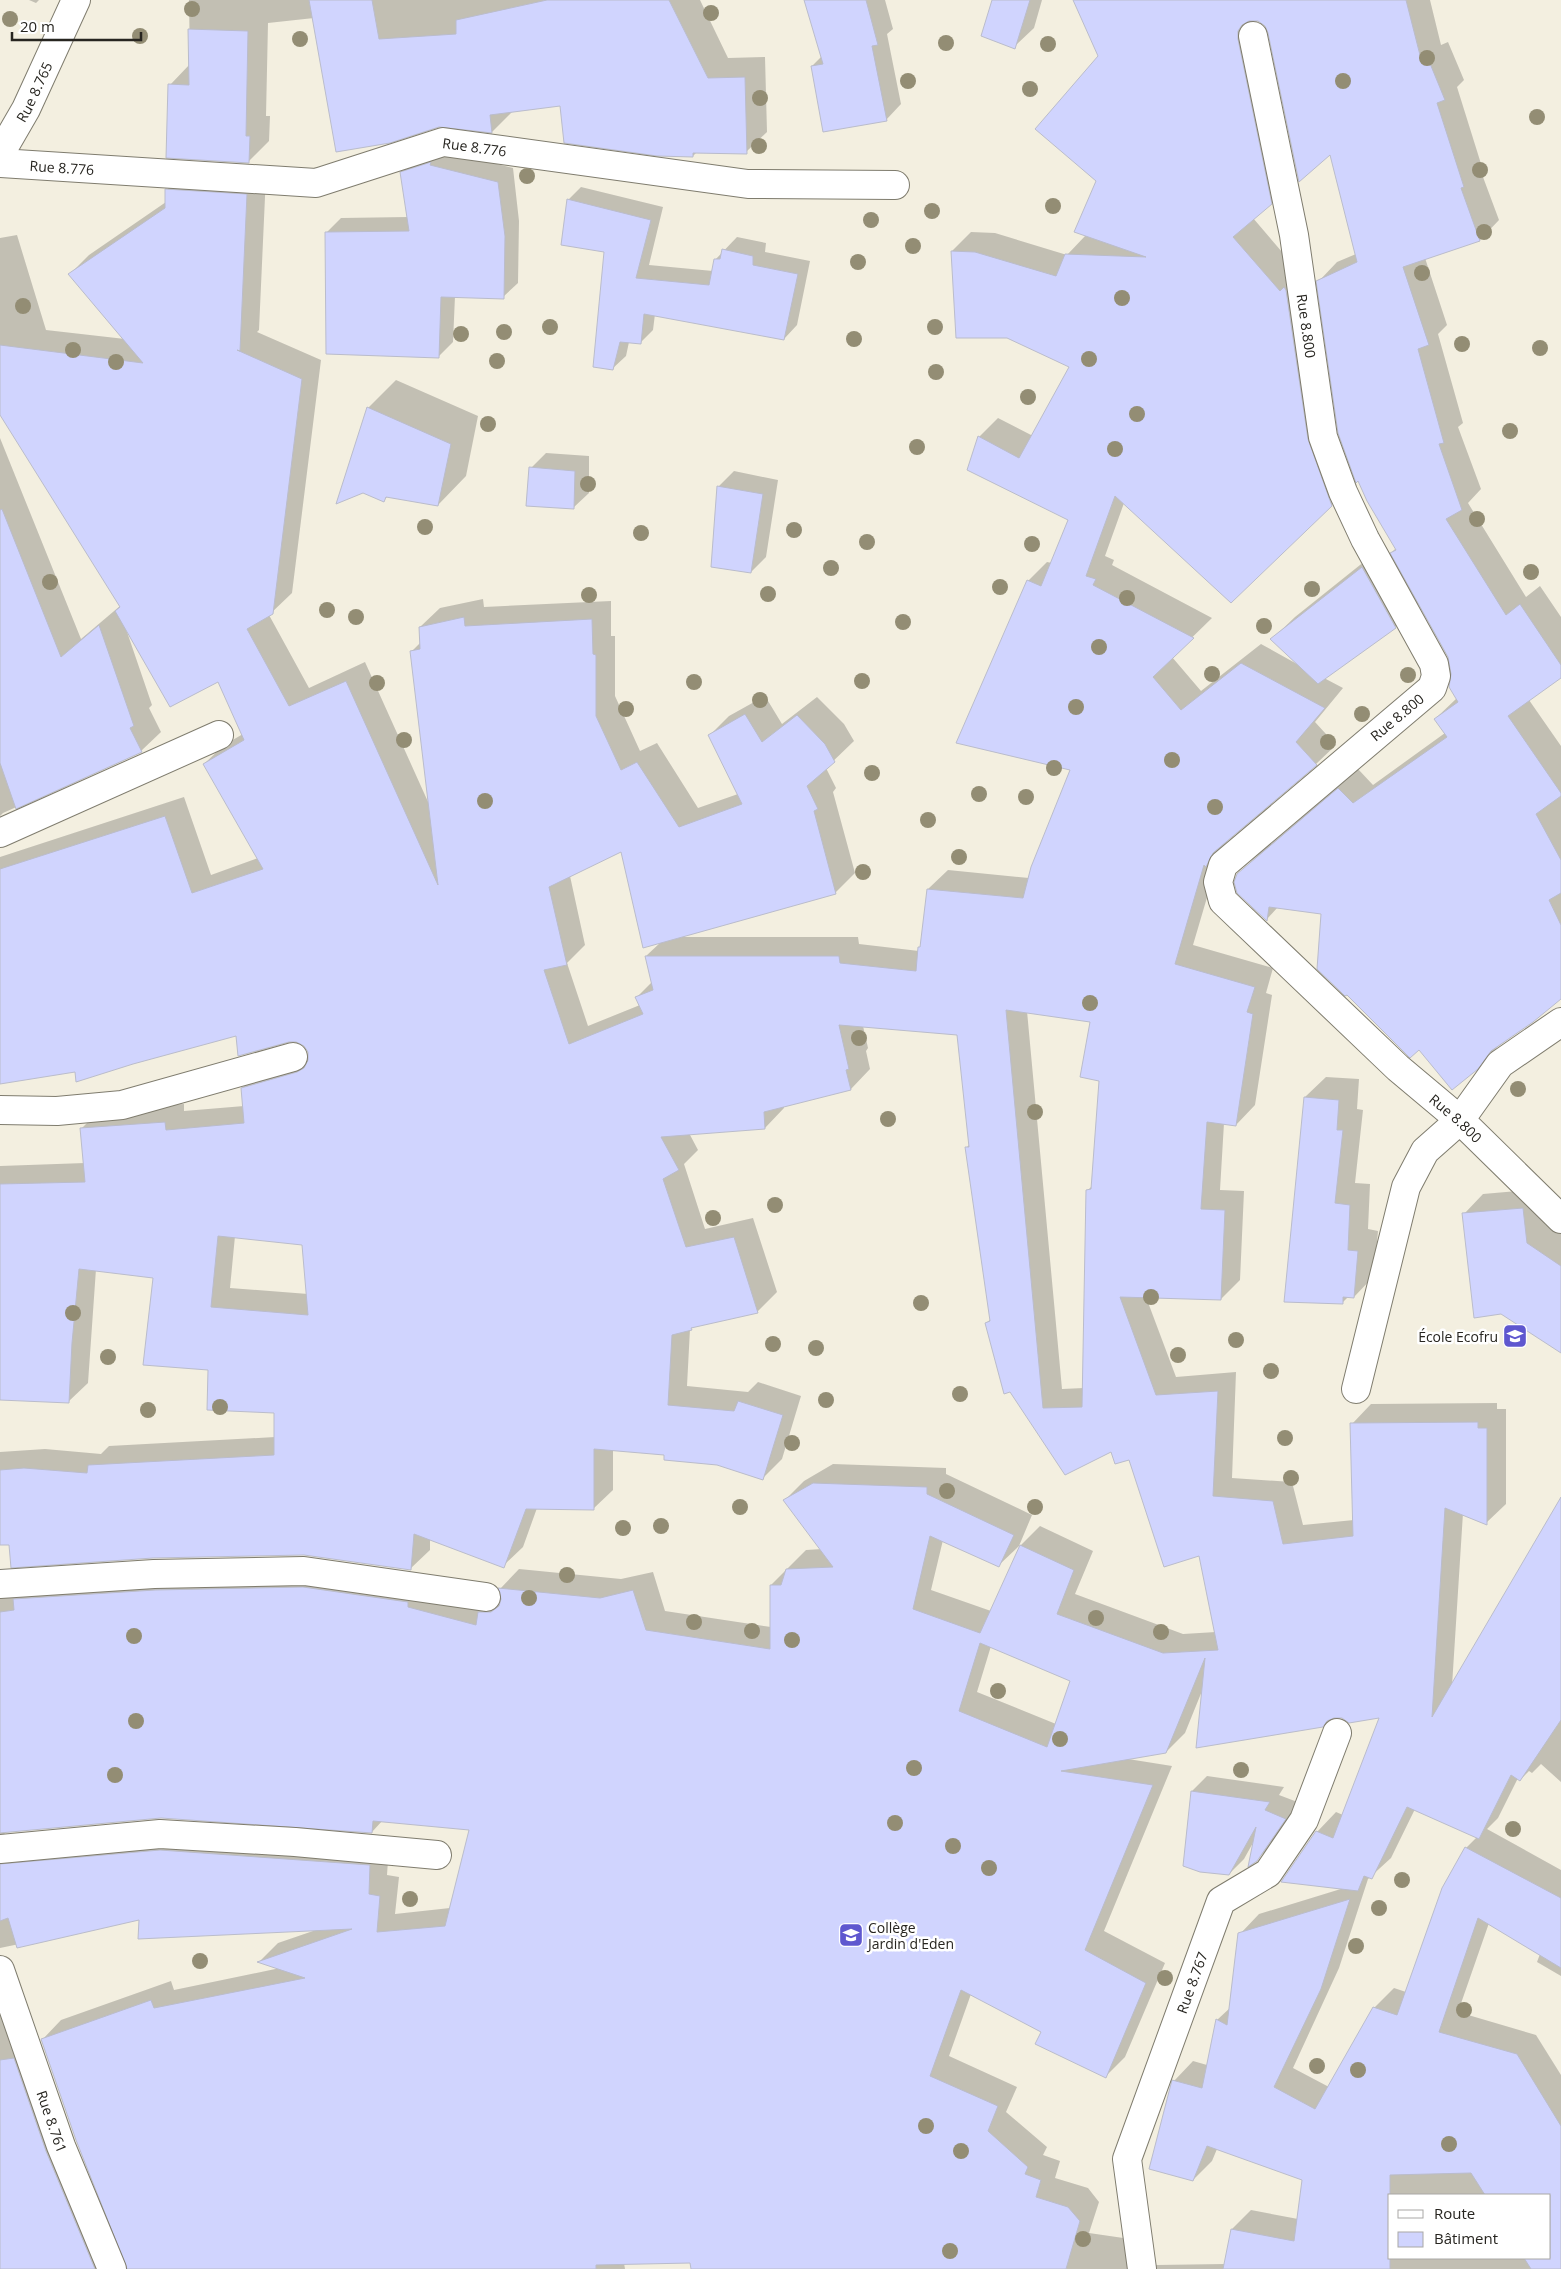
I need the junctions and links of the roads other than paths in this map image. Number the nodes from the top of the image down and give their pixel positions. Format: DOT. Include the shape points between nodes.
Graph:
graph roads {
  1 [pos="76,0"];
  2 [pos="1253,36"];
  3 [pos="0,154"];
  4 [pos="0,163"];
  5 [pos="895,185"];
  6 [pos="219,734"];
  7 [pos="0,833"];
  8 [pos="1561,1022"];
  9 [pos="292,1058"];
  10 [pos="0,1110"];
  11 [pos="1460,1120"];
  12 [pos="1561,1219"];
  13 [pos="1356,1389"];
  14 [pos="0,1584"];
  15 [pos="486,1597"];
  16 [pos="1338,1733"];
  17 [pos="0,1849"];
  18 [pos="437,1855"];
  19 [pos="0,1970"];
  20 [pos="112,2269"];
  21 [pos="1142,2269"];
  1 -- 3 [label="street, Rue 8.765" via="26,109"];
  2 -- 11 [label="street, Rue 8.800" via="1294,235 1323,437 1342,492 1434,664 1436,676 1432,688 1223,865 1218,882 1223,901 1398,1068"];
  4 -- 5 [label="street, Rue 8.776" via="316,183 442,142 748,184"];
  6 -- 7 [label="street"];
  8 -- 11 [label="street" via="1500,1064"];
  9 -- 10 [label="street" via="122,1105 57,1111"];
  11 -- 12 [label="street, Rue 8.800"];
  11 -- 13 [label="street" via="1425,1151 1406,1188"];
  14 -- 15 [label="street" via="154,1574 304,1571"];
  16 -- 21 [label="street, Rue 8.767" via="1304,1820 1268,1873 1220,1901 1127,2158"];
  17 -- 18 [label="street" via="160,1834"];
  19 -- 20 [label="street, Rue 8.761" via="62,2146"];
}
